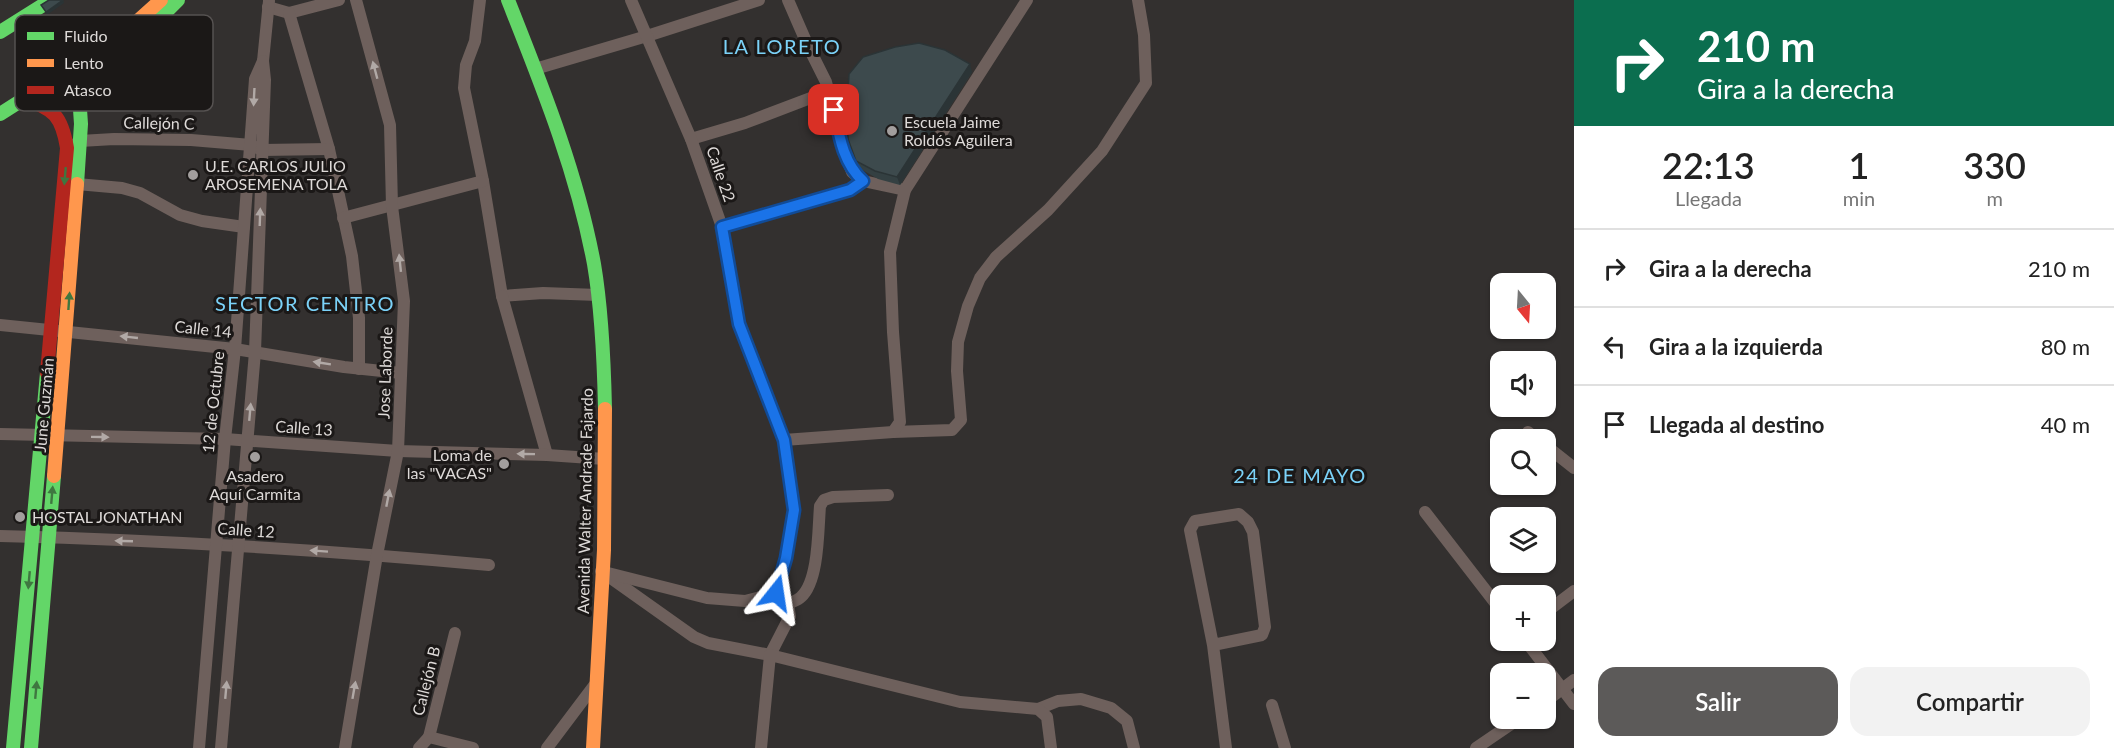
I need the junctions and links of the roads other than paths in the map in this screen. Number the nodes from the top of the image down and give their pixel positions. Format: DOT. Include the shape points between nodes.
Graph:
graph roads {
  1 [pos="51,0"];
  2 [pos="161,0"];
  3 [pos="178,0"];
  4 [pos="339,0"];
  5 [pos="356,0"];
  6 [pos="480,0"];
  7 [pos="508,0"];
  8 [pos="631,0"];
  9 [pos="759,0"];
  10 [pos="788,0"];
  11 [pos="1027,0"];
  12 [pos="1138,0"];
  13 [pos="269,4"];
  14 [pos="289,14"];
  15 [pos="28,15"];
  16 [pos="145,15"];
  17 [pos="163,15"];
  18 [pos="15,23"];
  19 [pos="0,33"];
  20 [pos="647,36"];
  21 [pos="535,69"];
  22 [pos="829,91"];
  23 [pos="15,105"];
  24 [pos="54,111"];
  25 [pos="79,111"];
  26 [pos="0,114"];
  27 [pos="691,139"];
  28 [pos="80,141"];
  29 [pos="257,147"];
  30 [pos="67,148"];
  31 [pos="328,149"];
  32 [pos="483,181"];
  33 [pos="863,181"];
  34 [pos="77,184"];
  35 [pos="905,190"];
  36 [pos="392,206"];
  37 [pos="343,218"];
  38 [pos="244,226"];
  39 [pos="722,227"];
  40 [pos="598,295"];
  41 [pos="502,296"];
  42 [pos="0,325"];
  43 [pos="50,329"];
  44 [pos="67,331"];
  45 [pos="236,349"];
  46 [pos="255,352"];
  47 [pos="359,369"];
  48 [pos="401,373"];
  49 [pos="893,432"];
  50 [pos="0,434"];
  51 [pos="41,436"];
  52 [pos="57,437"];
  53 [pos="225,439"];
  54 [pos="248,440"];
  55 [pos="784,440"];
  56 [pos="398,451"];
  57 [pos="1556,454"];
  58 [pos="547,455"];
  59 [pos="605,459"];
  60 [pos="1574,468"];
  61 [pos="888,495"];
  62 [pos="1425,512"];
  63 [pos="0,536"];
  64 [pos="33,537"];
  65 [pos="49,538"];
  66 [pos="216,544"];
  67 [pos="238,546"];
  68 [pos="377,555"];
  69 [pos="489,565"];
  70 [pos="601,571"];
  71 [pos="1574,591"];
  72 [pos="776,593"];
  73 [pos="1490,596"];
  74 [pos="788,604"];
  75 [pos="1556,605"];
  76 [pos="455,633"];
  77 [pos="1213,645"];
  78 [pos="1533,651"];
  79 [pos="770,655"];
  80 [pos="1574,680"];
  81 [pos="597,682"];
  82 [pos="1563,690"];
  83 [pos="1556,695"];
  84 [pos="1574,704"];
  85 [pos="1272,705"];
  86 [pos="1038,709"];
  87 [pos="1504,729"];
  88 [pos="429,736"];
  89 [pos="13,748"];
  90 [pos="31,748"];
  91 [pos="199,748"];
  92 [pos="221,748"];
  93 [pos="345,748"];
  94 [pos="419,748"];
  95 [pos="472,748"];
  96 [pos="547,748"];
  97 [pos="593,748"];
  98 [pos="761,748"];
  99 [pos="1051,748"];
  100 [pos="1134,748"];
  101 [pos="1226,748"];
  102 [pos="1285,748"];
  103 [pos="1476,748"];
  1 -- 15 [label="street"];
  2 -- 16 [label="street"];
  3 -- 17 [label="street"];
  4 -- 14 [label="street"];
  36 -- 5 [label="street, Jose Laborde, one-way" via="390,125"];
  6 -- 32 [label="street" via="464,88"];
  7 -- 21 [label="street, Avenida Walter Andrade Fajardo"];
  8 -- 20 [label="street, Calle 22"];
  9 -- 20 [label="street"];
  10 -- 22 [label="street"];
  11 -- 35 [label="street"];
  12 -- 49 [label="street" via="1146,83 1102,151 1048,210 996,257 980,278 958,342 961,420 952,430"];
  13 -- 14 [label="street"];
  13 -- 29 [label="street, 12 de Octubre" via="263,61 255,79"];
  14 -- 31 [label="street"];
  18 -- 19 [label="street"];
  20 -- 21 [label="street"];
  20 -- 27 [label="street, Calle 22"];
  21 -- 40 [label="street, Avenida Walter Andrade Fajardo" via="578,192"];
  22 -- 27 [label="street"];
  22 -- 33 [label="street" via="852,172"];
  23 -- 26 [label="street"];
  24 -- 30 [label="street, June Guzmán" via="65,128"];
  25 -- 28 [label="street, June Guzmán"];
  27 -- 39 [label="street, Calle 22"];
  28 -- 29 [label="street, Callejón C" via="191,140"];
  28 -- 30 [label="street, Callejón C"];
  28 -- 34 [label="street, June Guzmán"];
  29 -- 31 [label="street, Callejón C"];
  29 -- 38 [label="street, 12 de Octubre"];
  46 -- 29 [label="street, 12 de Octubre, one-way"];
  30 -- 43 [label="street, June Guzmán, one-way"];
  31 -- 37 [label="street"];
  32 -- 36 [label="street"];
  32 -- 41 [label="street"];
  33 -- 35 [label="street"];
  33 -- 39 [label="street" via="850,190"];
  34 -- 38 [label="street" via="122,188 180,215"];
  44 -- 34 [label="street, June Guzmán, one-way"];
  35 -- 49 [label="street" via="890,252 902,416"];
  36 -- 37 [label="street"];
  48 -- 36 [label="street, Jose Laborde, one-way" via="404,301"];
  37 -- 47 [label="street" via="359,318"];
  38 -- 45 [label="street, 12 de Octubre"];
  39 -- 55 [label="street, Calle 22" via="739,324"];
  40 -- 41 [label="street"];
  40 -- 59 [label="street, Avenida Walter Andrade Fajardo"];
  41 -- 58 [label="street"];
  42 -- 43 [label="street, Calle 14"];
  43 -- 44 [label="street, Calle 14"];
  43 -- 51 [label="street, June Guzmán"];
  45 -- 44 [label="street, Calle 14, one-way"];
  44 -- 52 [label="street, June Guzmán"];
  45 -- 46 [label="street, Calle 14"];
  45 -- 53 [label="street, 12 de Octubre"];
  47 -- 46 [label="street, Calle 14, one-way"];
  54 -- 46 [label="street, 12 de Octubre, one-way"];
  47 -- 48 [label="street, Calle 14"];
  48 -- 56 [label="street, Jose Laborde"];
  49 -- 55 [label="street"];
  50 -- 51 [label="street, Calle 13"];
  51 -- 52 [label="street, Calle 13"];
  51 -- 64 [label="street, June Guzmán"];
  52 -- 53 [label="street, Calle 13, one-way"];
  65 -- 52 [label="street, June Guzmán, one-way"];
  53 -- 54 [label="street, Calle 13"];
  53 -- 66 [label="street, 12 de Octubre"];
  54 -- 56 [label="street, Calle 13"];
  54 -- 67 [label="street, 12 de Octubre"];
  55 -- 72 [label="street, Calle 22" via="794,510"];
  58 -- 56 [label="street, Calle 13, one-way"];
  68 -- 56 [label="street, Jose Laborde, one-way"];
  57 -- 60 [label="street"];
  58 -- 59 [label="street, Calle 13"];
  59 -- 70 [label="street, Avenida Walter Andrade Fajardo"];
  61 -- 74 [label="street" via="824,500 808,587 801,598"];
  62 -- 73 [label="street"];
  63 -- 64 [label="street, Calle 12"];
  64 -- 65 [label="street, Calle 12"];
  64 -- 89 [label="street, June Guzmán, one-way"];
  66 -- 65 [label="street, Calle 12, one-way"];
  90 -- 65 [label="street, June Guzmán, one-way"];
  66 -- 67 [label="street, Calle 12"];
  66 -- 91 [label="street, 12 de Octubre"];
  68 -- 67 [label="street, Calle 12, one-way"];
  92 -- 67 [label="street, 12 de Octubre, one-way"];
  68 -- 69 [label="street, Calle 12"];
  93 -- 68 [label="street, Jose Laborde, one-way"];
  70 -- 72 [label="street" via="707,598 745,601"];
  70 -- 79 [label="street" via="694,637"];
  70 -- 81 [label="street, Avenida Walter Andrade Fajardo"];
  71 -- 75 [label="street"];
  72 -- 74 [label="street"];
  74 -- 79 [label="street" via="790,616"];
  76 -- 88 [label="street, Callejón B"];
  77 -- 77 [label="street" via="1190,530 1195,521 1239,514 1253,532 1265,627 1262,635"];
  77 -- 101 [label="street"];
  78 -- 82 [label="street"];
  79 -- 86 [label="street" via="960,702"];
  79 -- 98 [label="street"];
  80 -- 82 [label="street"];
  81 -- 96 [label="street"];
  81 -- 97 [label="street, Avenida Walter Andrade Fajardo"];
  82 -- 83 [label="street"];
  82 -- 84 [label="street"];
  85 -- 102 [label="street"];
  86 -- 99 [label="street" via="1047,717"];
  86 -- 100 [label="street" via="1058,701 1081,699 1111,708 1127,721"];
  87 -- 103 [label="street"];
  88 -- 94 [label="street"];
  88 -- 95 [label="street"];
}
